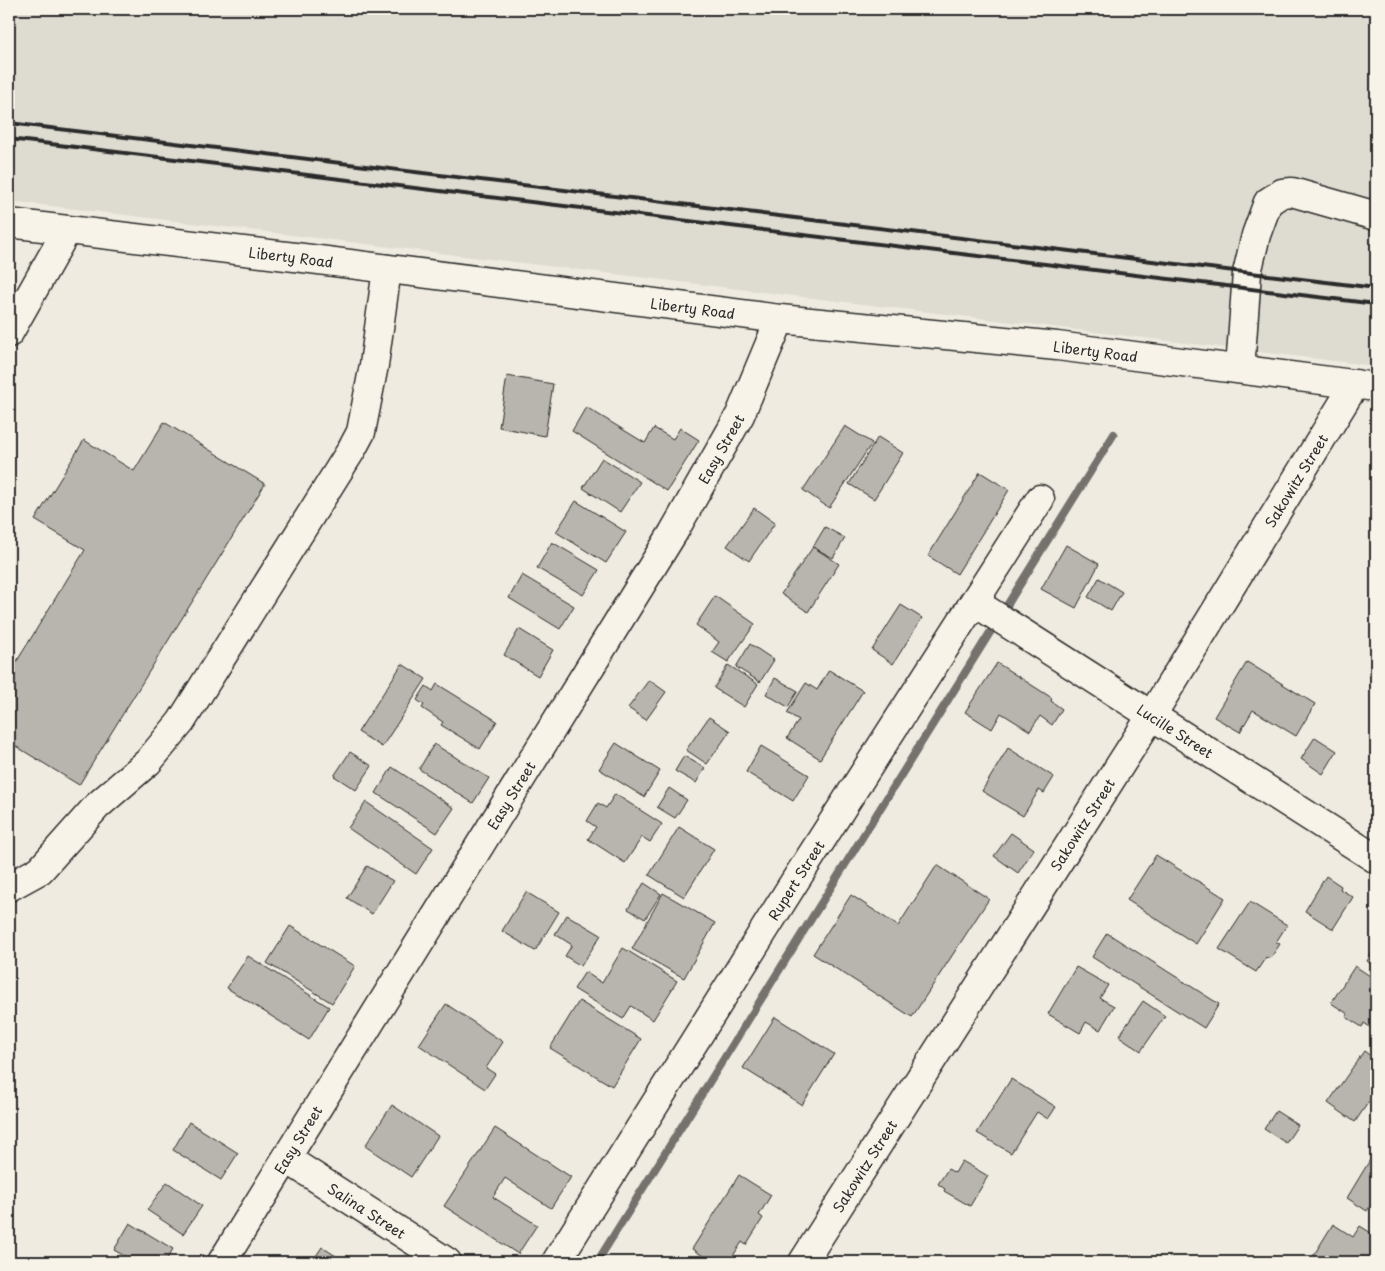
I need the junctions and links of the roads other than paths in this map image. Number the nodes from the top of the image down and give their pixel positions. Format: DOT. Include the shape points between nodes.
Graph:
graph roads {
  1 [pos="1376,216"];
  2 [pos="9,223"];
  3 [pos="67,230"];
  4 [pos="387,269"];
  5 [pos="780,319"];
  6 [pos="9,333"];
  7 [pos="1240,369"];
  8 [pos="1366,386"];
  9 [pos="1040,499"];
  10 [pos="982,607"];
  11 [pos="1152,715"];
  12 [pos="1376,860"];
  13 [pos="9,887"];
  14 [pos="287,1159"];
  15 [pos="222,1262"];
  16 [pos="447,1262"];
  17 [pos="556,1262"];
  18 [pos="803,1262"];
  1 -- 7 [label="street" via="1292,192 1282,193 1268,202 1247,273"];
  2 -- 3 [label="street, Liberty Road"];
  3 -- 4 [label="street, Liberty Road"];
  3 -- 6 [label="street"];
  4 -- 5 [label="street, Liberty Road"];
  4 -- 13 [label="street" via="361,432 352,449 181,722 148,762 97,806 40,870"];
  5 -- 7 [label="street, Liberty Road" via="1057,346"];
  5 -- 14 [label="street, Easy Street" via="740,415 673,533"];
  7 -- 8 [label="street, Liberty Road"];
  8 -- 11 [label="street, Sakowitz Street"];
  9 -- 10 [label="street, Rupert Street"];
  10 -- 11 [label="street, Lucille Street"];
  10 -- 17 [label="street, Rupert Street" via="795,881"];
  11 -- 12 [label="street, Lucille Street"];
  11 -- 18 [label="street, Sakowitz Street"];
  14 -- 15 [label="street, Easy Street"];
  14 -- 16 [label="street, Salina Street"];
}
